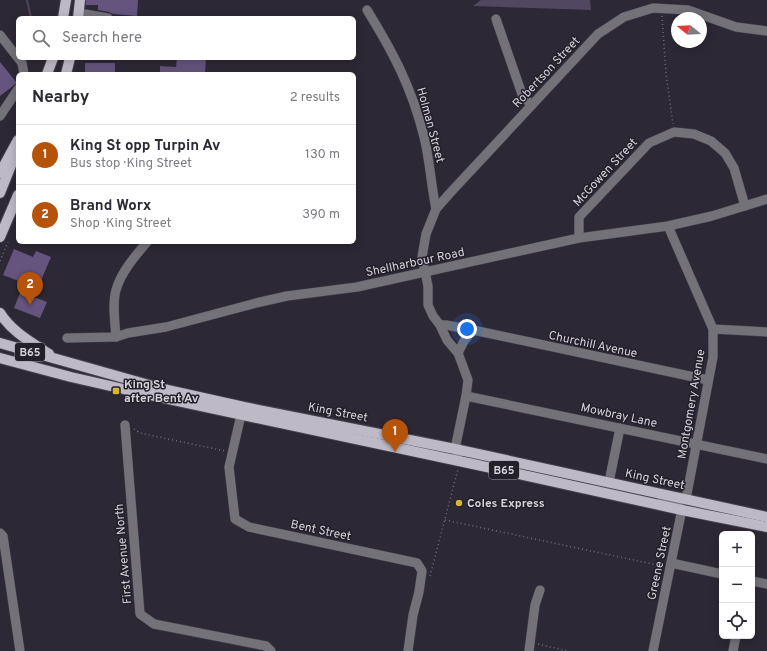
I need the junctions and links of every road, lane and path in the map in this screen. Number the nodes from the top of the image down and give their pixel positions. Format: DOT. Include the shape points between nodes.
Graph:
graph roads {
  1 [pos="66,0"];
  2 [pos="80,0"];
  3 [pos="661,8"];
  4 [pos="367,10"];
  5 [pos="63,16"];
  6 [pos="79,16"];
  7 [pos="496,19"];
  8 [pos="767,30"];
  9 [pos="0,35"];
  10 [pos="16,56"];
  11 [pos="19,60"];
  12 [pos="52,60"];
  13 [pos="70,60"];
  14 [pos="24,72"];
  15 [pos="48,72"];
  16 [pos="66,72"];
  17 [pos="16,92"];
  18 [pos="532,105"];
  19 [pos="0,116"];
  20 [pos="674,132"];
  21 [pos="16,144"];
  22 [pos="16,153"];
  23 [pos="0,173"];
  24 [pos="0,193"];
  25 [pos="767,199"];
  26 [pos="16,200"];
  27 [pos="745,206"];
  28 [pos="436,209"];
  29 [pos="668,226"];
  30 [pos="0,237"];
  31 [pos="579,238"];
  32 [pos="145,244"];
  33 [pos="425,272"];
  34 [pos="0,313"];
  35 [pos="440,325"];
  36 [pos="713,329"];
  37 [pos="473,330"];
  38 [pos="767,332"];
  39 [pos="116,337"];
  40 [pos="67,338"];
  41 [pos="0,343"];
  42 [pos="458,354"];
  43 [pos="2,360"];
  44 [pos="59,360"];
  45 [pos="708,380"];
  46 [pos="466,396"];
  47 [pos="241,415"];
  48 [pos="125,425"];
  49 [pos="620,428"];
  50 [pos="697,444"];
  51 [pos="455,449"];
  52 [pos="232,452"];
  53 [pos="767,459"];
  54 [pos="473,464"];
  55 [pos="458,467"];
  56 [pos="610,478"];
  57 [pos="659,493"];
  58 [pos="686,499"];
  59 [pos="682,510"];
  60 [pos="767,517"];
  61 [pos="445,520"];
  62 [pos="767,527"];
  63 [pos="0,533"];
  64 [pos="670,566"];
  65 [pos="719,574"];
  66 [pos="429,580"];
  67 [pos="755,582"];
  68 [pos="767,584"];
  69 [pos="540,590"];
  70 [pos="735,639"];
  71 [pos="530,647"];
  72 [pos="20,651"];
  73 [pos="271,651"];
  74 [pos="408,651"];
  75 [pos="568,651"];
  76 [pos="653,651"];
  77 [pos="733,651"];
  1 -- 5 [label="main road"];
  2 -- 6 [label="main road"];
  3 -- 8 [label="street, Robertson Street" via="688,10 736,27"];
  3 -- 18 [label="street, Robertson Street" via="624,17 598,34"];
  3 -- 20 [label="path"];
  4 -- 28 [label="street, Holman Street" via="391,50 412,94 424,137"];
  7 -- 18 [label="street" via="523,98"];
  9 -- 10 [label="street"];
  11 -- 14 [label="street"];
  12 -- 15 [label="main road"];
  13 -- 16 [label="main road"];
  17 -- 19 [label="street"];
  18 -- 28 [label="street, Robertson Street"];
  20 -- 27 [label="street, McGowen Street" via="694,134 711,141 725,153 734,168"];
  20 -- 31 [label="street, McGowen Street" via="649,143 579,217"];
  21 -- 23 [label="main road"];
  22 -- 24 [label="main road"];
  25 -- 27 [label="street, Shellharbour Road"];
  26 -- 30 [label="main road"];
  27 -- 29 [label="street, Shellharbour Road"];
  28 -- 33 [label="street, Robertson Street" via="426,234 422,257"];
  29 -- 31 [label="street, Shellharbour Road"];
  29 -- 36 [label="street, Montgomery Avenue"];
  31 -- 33 [label="street, Shellharbour Road"];
  32 -- 39 [label="street" via="116,289"];
  33 -- 35 [label="street, Robertson Street" via="428,305"];
  33 -- 39 [label="street, Shellharbour Road" via="357,287 287,296"];
  34 -- 44 [label="main road" via="19,334"];
  35 -- 37 [label="street, Churchill Avenue"];
  35 -- 42 [label="street, Robertson Street"];
  36 -- 38 [label="street"];
  36 -- 45 [label="street, Montgomery Avenue" via="713,357"];
  37 -- 42 [label="street"];
  37 -- 45 [label="street, Churchill Avenue"];
  39 -- 40 [label="street, Shellharbour Road"];
  41 -- 44 [label="main road, King Street / B65"];
  42 -- 46 [label="street, Robertson Street" via="468,380"];
  43 -- 47 [label="main road, King Street / B65"];
  44 -- 51 [label="main road, King Street / B65" via="244,408"];
  45 -- 50 [label="street, Montgomery Avenue"];
  46 -- 49 [label="street, Mowbray Lane"];
  46 -- 51 [label="street, Robertson Street"];
  47 -- 52 [label="street, Bent Street"];
  47 -- 54 [label="main road, King Street / B65"];
  48 -- 52 [label="path" via="140,433"];
  48 -- 73 [label="street, First Avenue North" via="140,614 154,624 266,646"];
  49 -- 50 [label="street, Mowbray Lane"];
  49 -- 56 [label="street"];
  50 -- 53 [label="street, Mowbray Lane"];
  50 -- 58 [label="street, Montgomery Avenue"];
  51 -- 54 [label="street"];
  51 -- 56 [label="main road, King Street / B65"];
  52 -- 74 [label="street, Bent Street" via="229,467 235,519 249,527 417,563 422,571"];
  54 -- 59 [label="main road, King Street / B65"];
  55 -- 61 [label="path"];
  56 -- 57 [label="main road, King Street / B65"];
  57 -- 58 [label="main road, King Street / B65"];
  57 -- 59 [label="street" via="679,505"];
  58 -- 60 [label="main road, King Street / B65"];
  59 -- 62 [label="main road, King Street / B65"];
  59 -- 64 [label="street, Greene Street"];
  61 -- 64 [label="path"];
  61 -- 66 [label="path"];
  63 -- 72 [label="street" via="3,536"];
  64 -- 65 [label="street"];
  64 -- 76 [label="street, Greene Street"];
  67 -- 68 [label="street"];
  69 -- 71 [label="street" via="535,605"];
  70 -- 77 [label="street"];
  71 -- 75 [label="path"];
}
